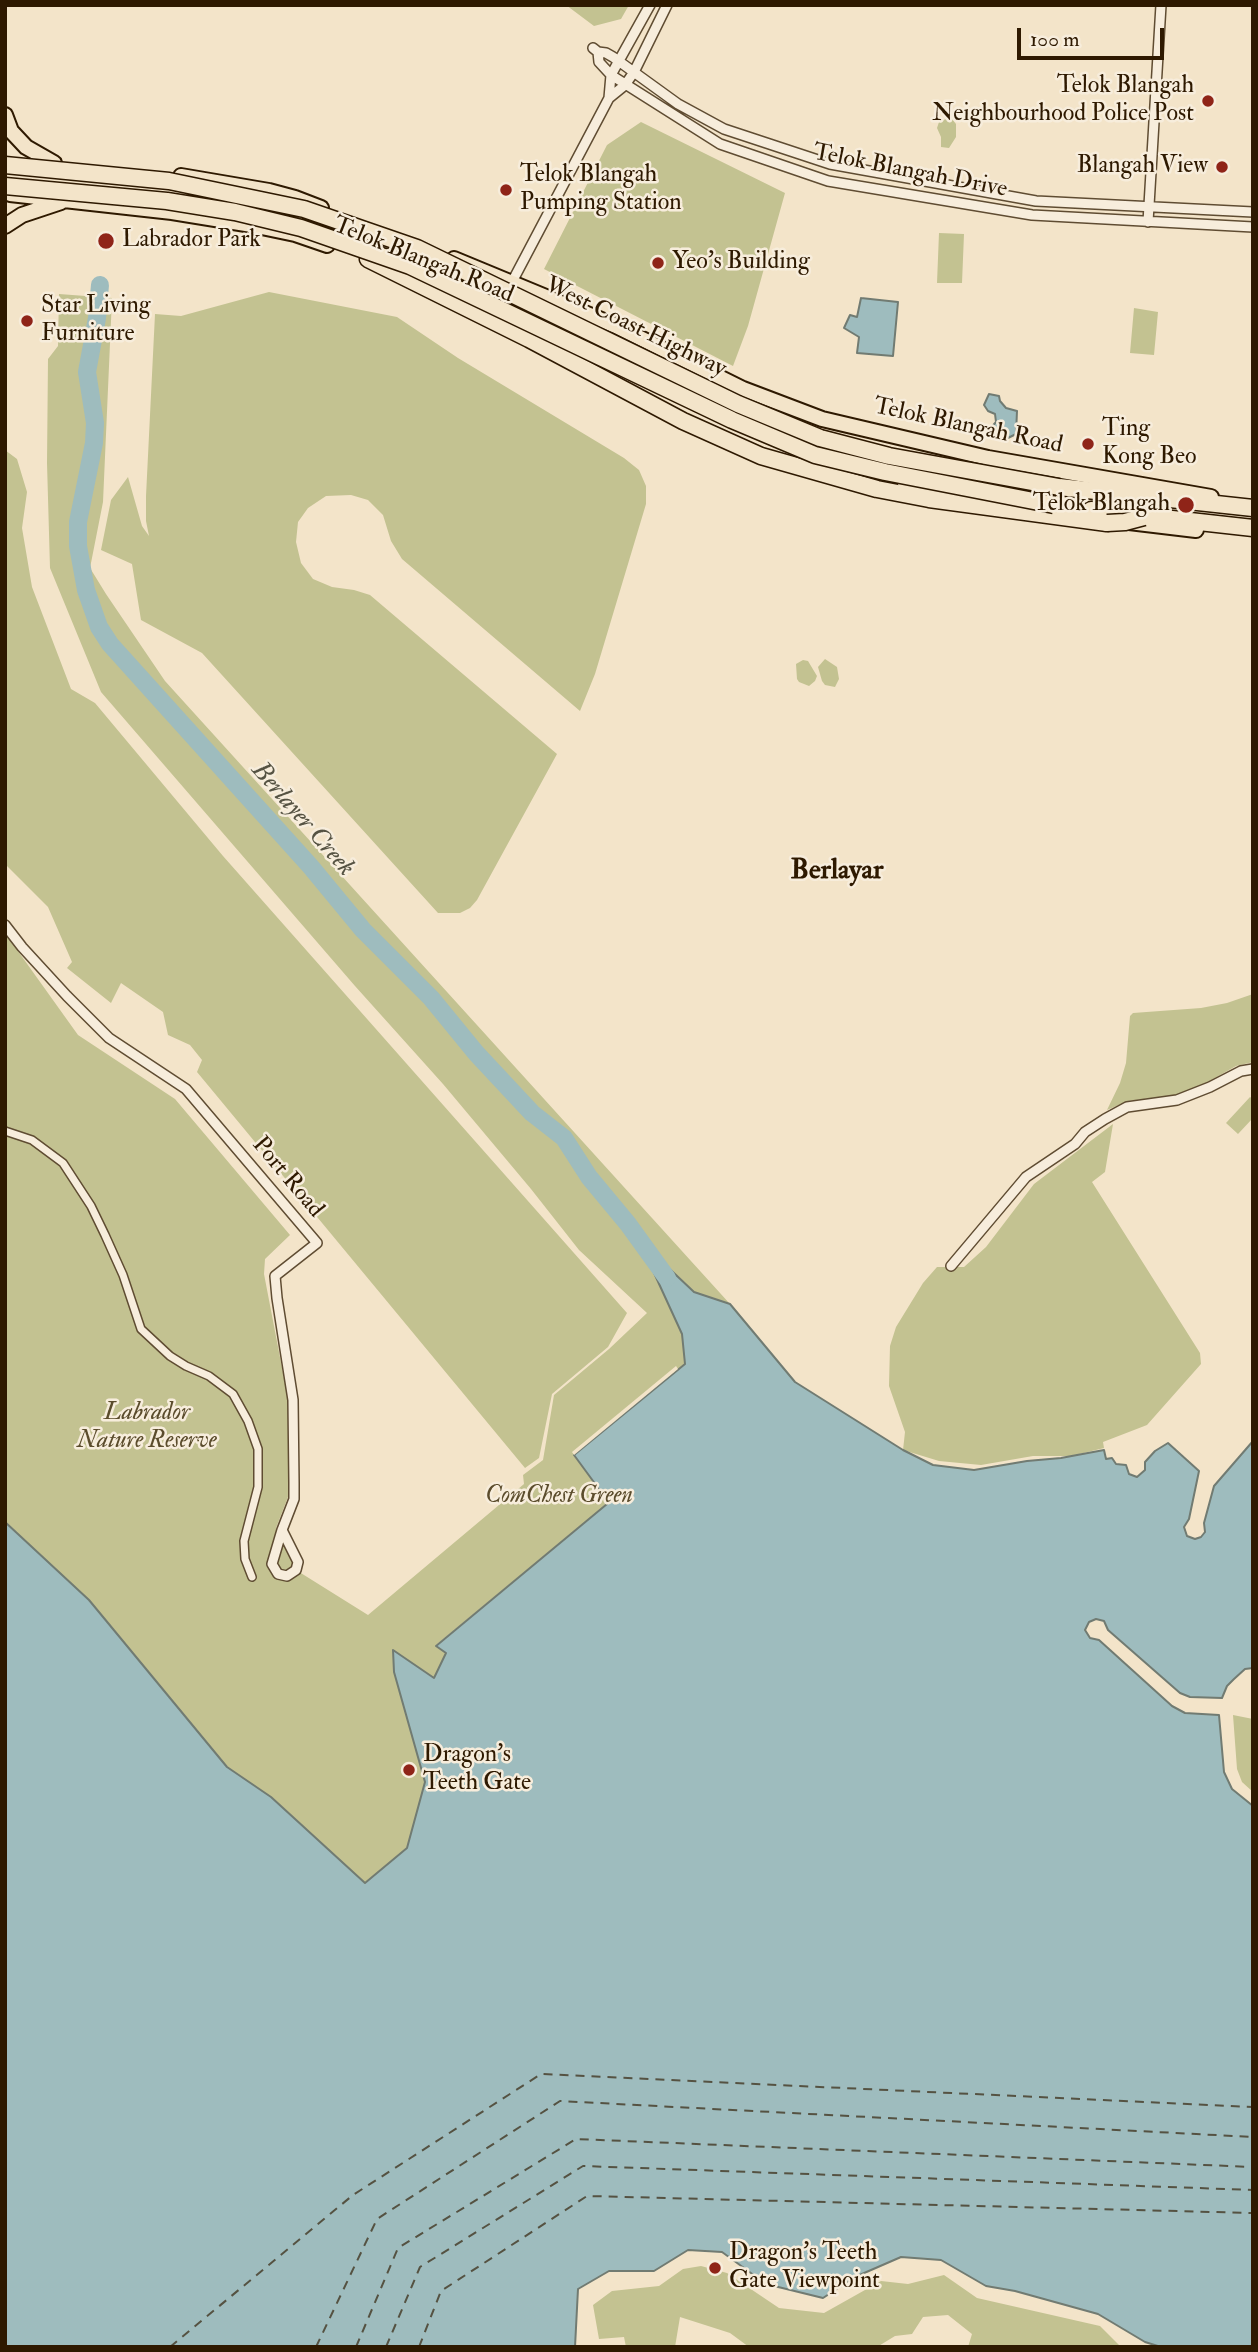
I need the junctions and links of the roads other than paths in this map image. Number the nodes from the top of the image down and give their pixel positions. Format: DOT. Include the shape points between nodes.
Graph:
graph roads {
  1 [pos="650,5"];
  2 [pos="667,5"];
  3 [pos="1161,5"];
  4 [pos="619,62"];
  5 [pos="634,72"];
  6 [pos="611,75"];
  7 [pos="625,85"];
  8 [pos="610,98"];
  9 [pos="5,115"];
  10 [pos="5,159"];
  11 [pos="54,163"];
  12 [pos="5,165"];
  13 [pos="5,186"];
  14 [pos="269,191"];
  15 [pos="5,193"];
  16 [pos="69,200"];
  17 [pos="1149,207"];
  18 [pos="1253,212"];
  19 [pos="1148,222"];
  20 [pos="252,225"];
  21 [pos="5,226"];
  22 [pos="1253,227"];
  23 [pos="368,259"];
  24 [pos="512,282"];
  25 [pos="688,362"];
  26 [pos="675,398"];
  27 [pos="1250,504"];
  28 [pos="1144,517"];
  29 [pos="1252,532"];
  30 [pos="5,925"];
  31 [pos="1253,1069"];
  32 [pos="5,1131"];
  33 [pos="951,1266"];
  34 [pos="282,1530"];
  35 [pos="292,1552"];
  36 [pos="274,1556"];
  37 [pos="252,1577"];
  1 -- 4 [label="street"];
  2 -- 5 [label="street"];
  3 -- 17 [label="street"];
  4 -- 5 [label="street, Telok Blangah Drive"];
  4 -- 6 [label="street"];
  4 -- 6 [label="street, Telok Blangah Drive" via="596,50 599,62"];
  5 -- 7 [label="street"];
  5 -- 17 [label="street, Telok Blangah Drive" via="724,129 830,164 1036,201"];
  6 -- 7 [label="street, Telok Blangah Drive"];
  6 -- 8 [label="street"];
  7 -- 8 [label="street"];
  7 -- 19 [label="street, Telok Blangah Drive" via="720,144 828,181 1032,215"];
  8 -- 24 [label="street"];
  9 -- 11 [label="main road" via="11,131 26,148"];
  10 -- 11 [label="main road, Telok Blangah Road"];
  11 -- 14 [label="main road, Telok Blangah Road" via="170,174"];
  12 -- 27 [label="highway, West Coast Highway, bridge" via="169,181 304,209 417,248 738,404 820,438 889,456 1059,486"];
  13 -- 28 [label="highway, West Coast Highway, bridge" via="167,201 301,228 410,266 815,455 1017,498"];
  14 -- 20 [label="main road" via="256,203"];
  14 -- 24 [label="main road, Telok Blangah Road"];
  15 -- 16 [label="main road, Telok Blangah Road"];
  16 -- 20 [label="main road, Telok Blangah Road"];
  16 -- 21 [label="main road" via="22,215"];
  17 -- 18 [label="street, Telok Blangah Drive"];
  17 -- 19 [label="street"];
  19 -- 22 [label="street, Telok Blangah Drive"];
  20 -- 23 [label="main road, Telok Blangah Road"];
  23 -- 26 [label="main road, Telok Blangah Road"];
  23 -- 28 [label="highway, bridge" via="683,421 761,456 824,476 929,499 1108,523"];
  24 -- 25 [label="main road, Telok Blangah Road"];
  25 -- 26 [label="main road" via="688,375"];
  25 -- 27 [label="main road, Telok Blangah Road" via="822,419 988,458"];
  26 -- 29 [label="main road, Telok Blangah Road" via="812,459 929,489 1101,519"];
  28 -- 29 [label="highway, West Coast Highway"];
  30 -- 34 [label="street, Port Road" via="109,1038 186,1089 317,1243 275,1276 294,1426 294,1499"];
  31 -- 33 [label="street" via="1177,1100 1127,1107 1085,1132 1026,1177"];
  32 -- 37 [label="street" via="32,1140 71,1172 123,1275 141,1329 170,1356 233,1394 248,1420 258,1449 258,1487 244,1541"];
  34 -- 35 [label="street"];
  34 -- 36 [label="street, Port Road"];
  35 -- 36 [label="street"];
  35 -- 36 [label="street" via="298,1565 287,1576 276,1572"];
}
